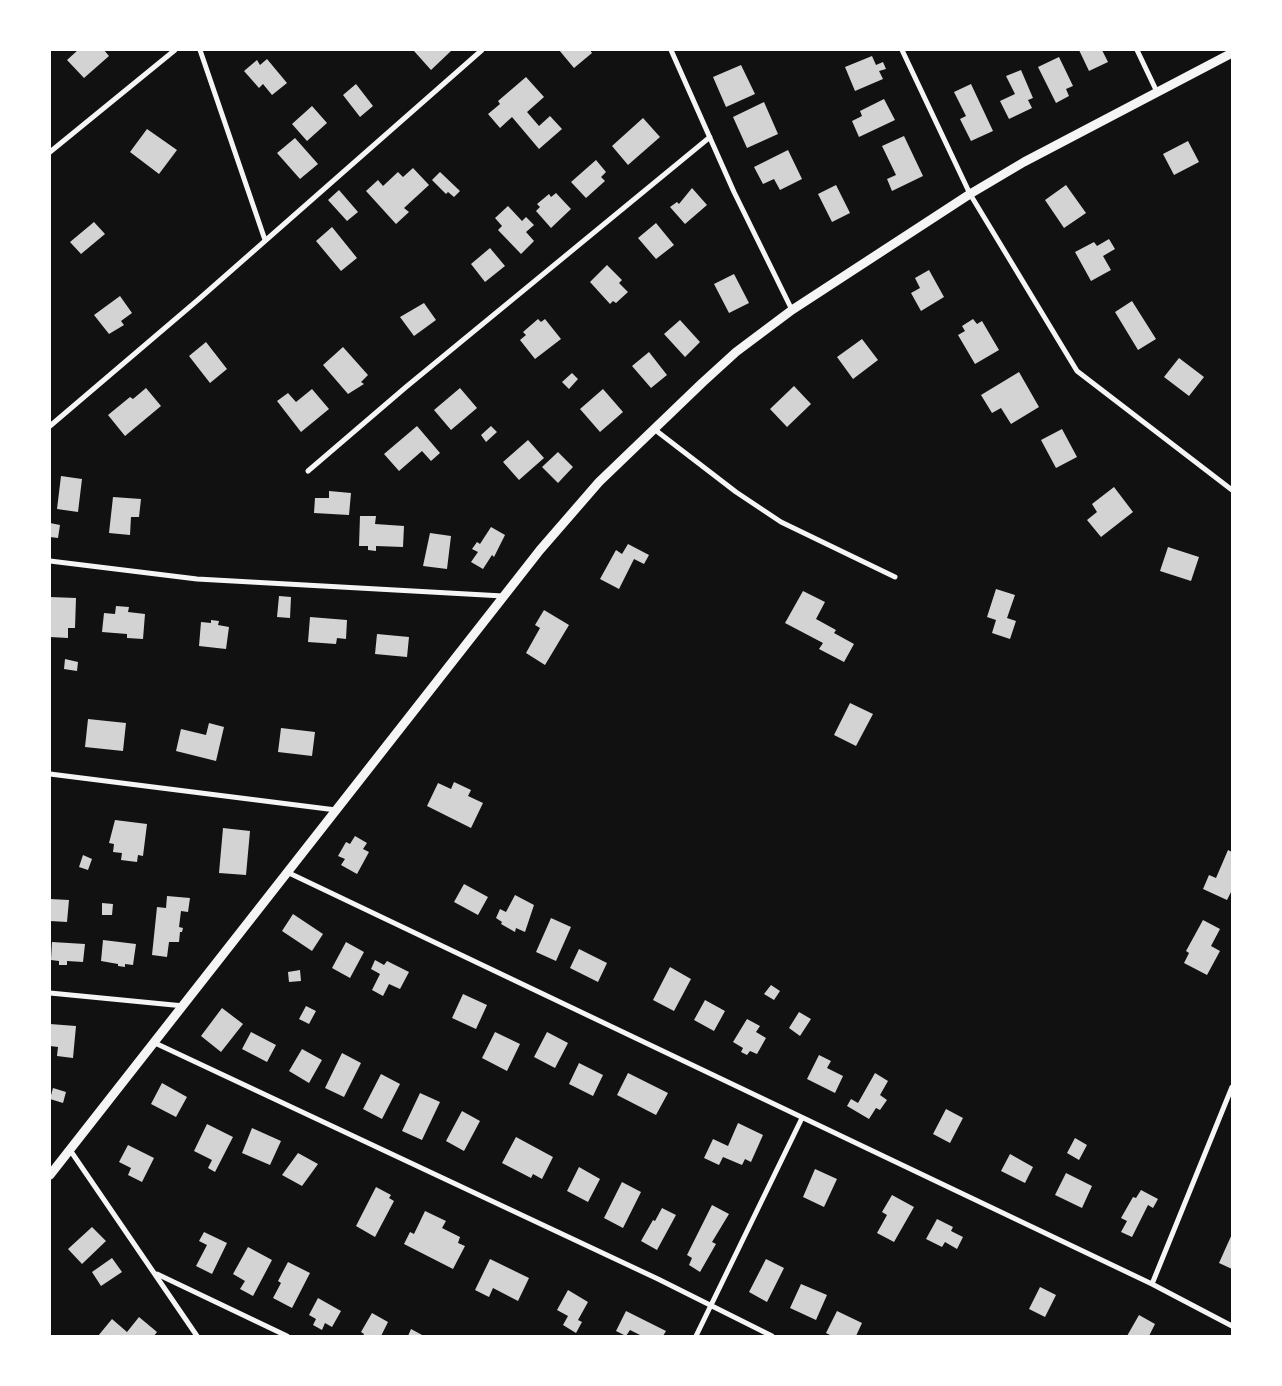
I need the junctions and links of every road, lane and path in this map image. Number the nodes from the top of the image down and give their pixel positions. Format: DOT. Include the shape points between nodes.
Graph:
graph roads {
  1 [pos="175,50"];
  2 [pos="200,50"];
  3 [pos="482,50"];
  4 [pos="671,50"];
  5 [pos="902,50"];
  6 [pos="1137,50"];
  7 [pos="1232,53"];
  8 [pos="1157,92"];
  9 [pos="710,137"];
  10 [pos="50,152"];
  11 [pos="970,194"];
  12 [pos="265,240"];
  13 [pos="792,310"];
  14 [pos="50,426"];
  15 [pos="654,429"];
  16 [pos="308,471"];
  17 [pos="1232,490"];
  18 [pos="50,561"];
  19 [pos="895,577"];
  20 [pos="504,596"];
  21 [pos="50,774"];
  22 [pos="337,810"];
  23 [pos="289,873"];
  24 [pos="50,992"];
  25 [pos="184,1006"];
  26 [pos="155,1043"];
  27 [pos="1232,1087"];
  28 [pos="802,1118"];
  29 [pos="70,1150"];
  30 [pos="50,1176"];
  31 [pos="156,1274"];
  32 [pos="1152,1284"];
  33 [pos="711,1305"];
  34 [pos="1232,1326"];
  35 [pos="197,1336"];
  36 [pos="287,1336"];
  37 [pos="696,1336"];
  38 [pos="772,1336"];
  1 -- 10 [label="street"];
  2 -- 12 [label="street"];
  3 -- 12 [label="street"];
  4 -- 9 [label="street"];
  5 -- 11 [label="street"];
  6 -- 8 [label="street"];
  7 -- 8 [label="street"];
  8 -- 11 [label="street"];
  9 -- 13 [label="street"];
  9 -- 16 [label="street"];
  11 -- 13 [label="street"];
  11 -- 17 [label="street" via="1077,371"];
  12 -- 14 [label="street"];
  13 -- 15 [label="street" via="736,352"];
  15 -- 19 [label="street" via="781,522"];
  15 -- 20 [label="street" via="599,482"];
  18 -- 20 [label="street" via="197,579"];
  20 -- 22 [label="street"];
  21 -- 22 [label="street"];
  22 -- 23 [label="street"];
  23 -- 25 [label="street"];
  23 -- 28 [label="street"];
  24 -- 25 [label="street"];
  25 -- 26 [label="street"];
  26 -- 29 [label="street"];
  26 -- 33 [label="street"];
  27 -- 32 [label="street"];
  28 -- 32 [label="street"];
  28 -- 33 [label="street"];
  29 -- 30 [label="street"];
  29 -- 31 [label="street"];
  31 -- 35 [label="street"];
  31 -- 36 [label="street"];
  32 -- 34 [label="street"];
  33 -- 37 [label="street"];
  33 -- 38 [label="street"];
}
